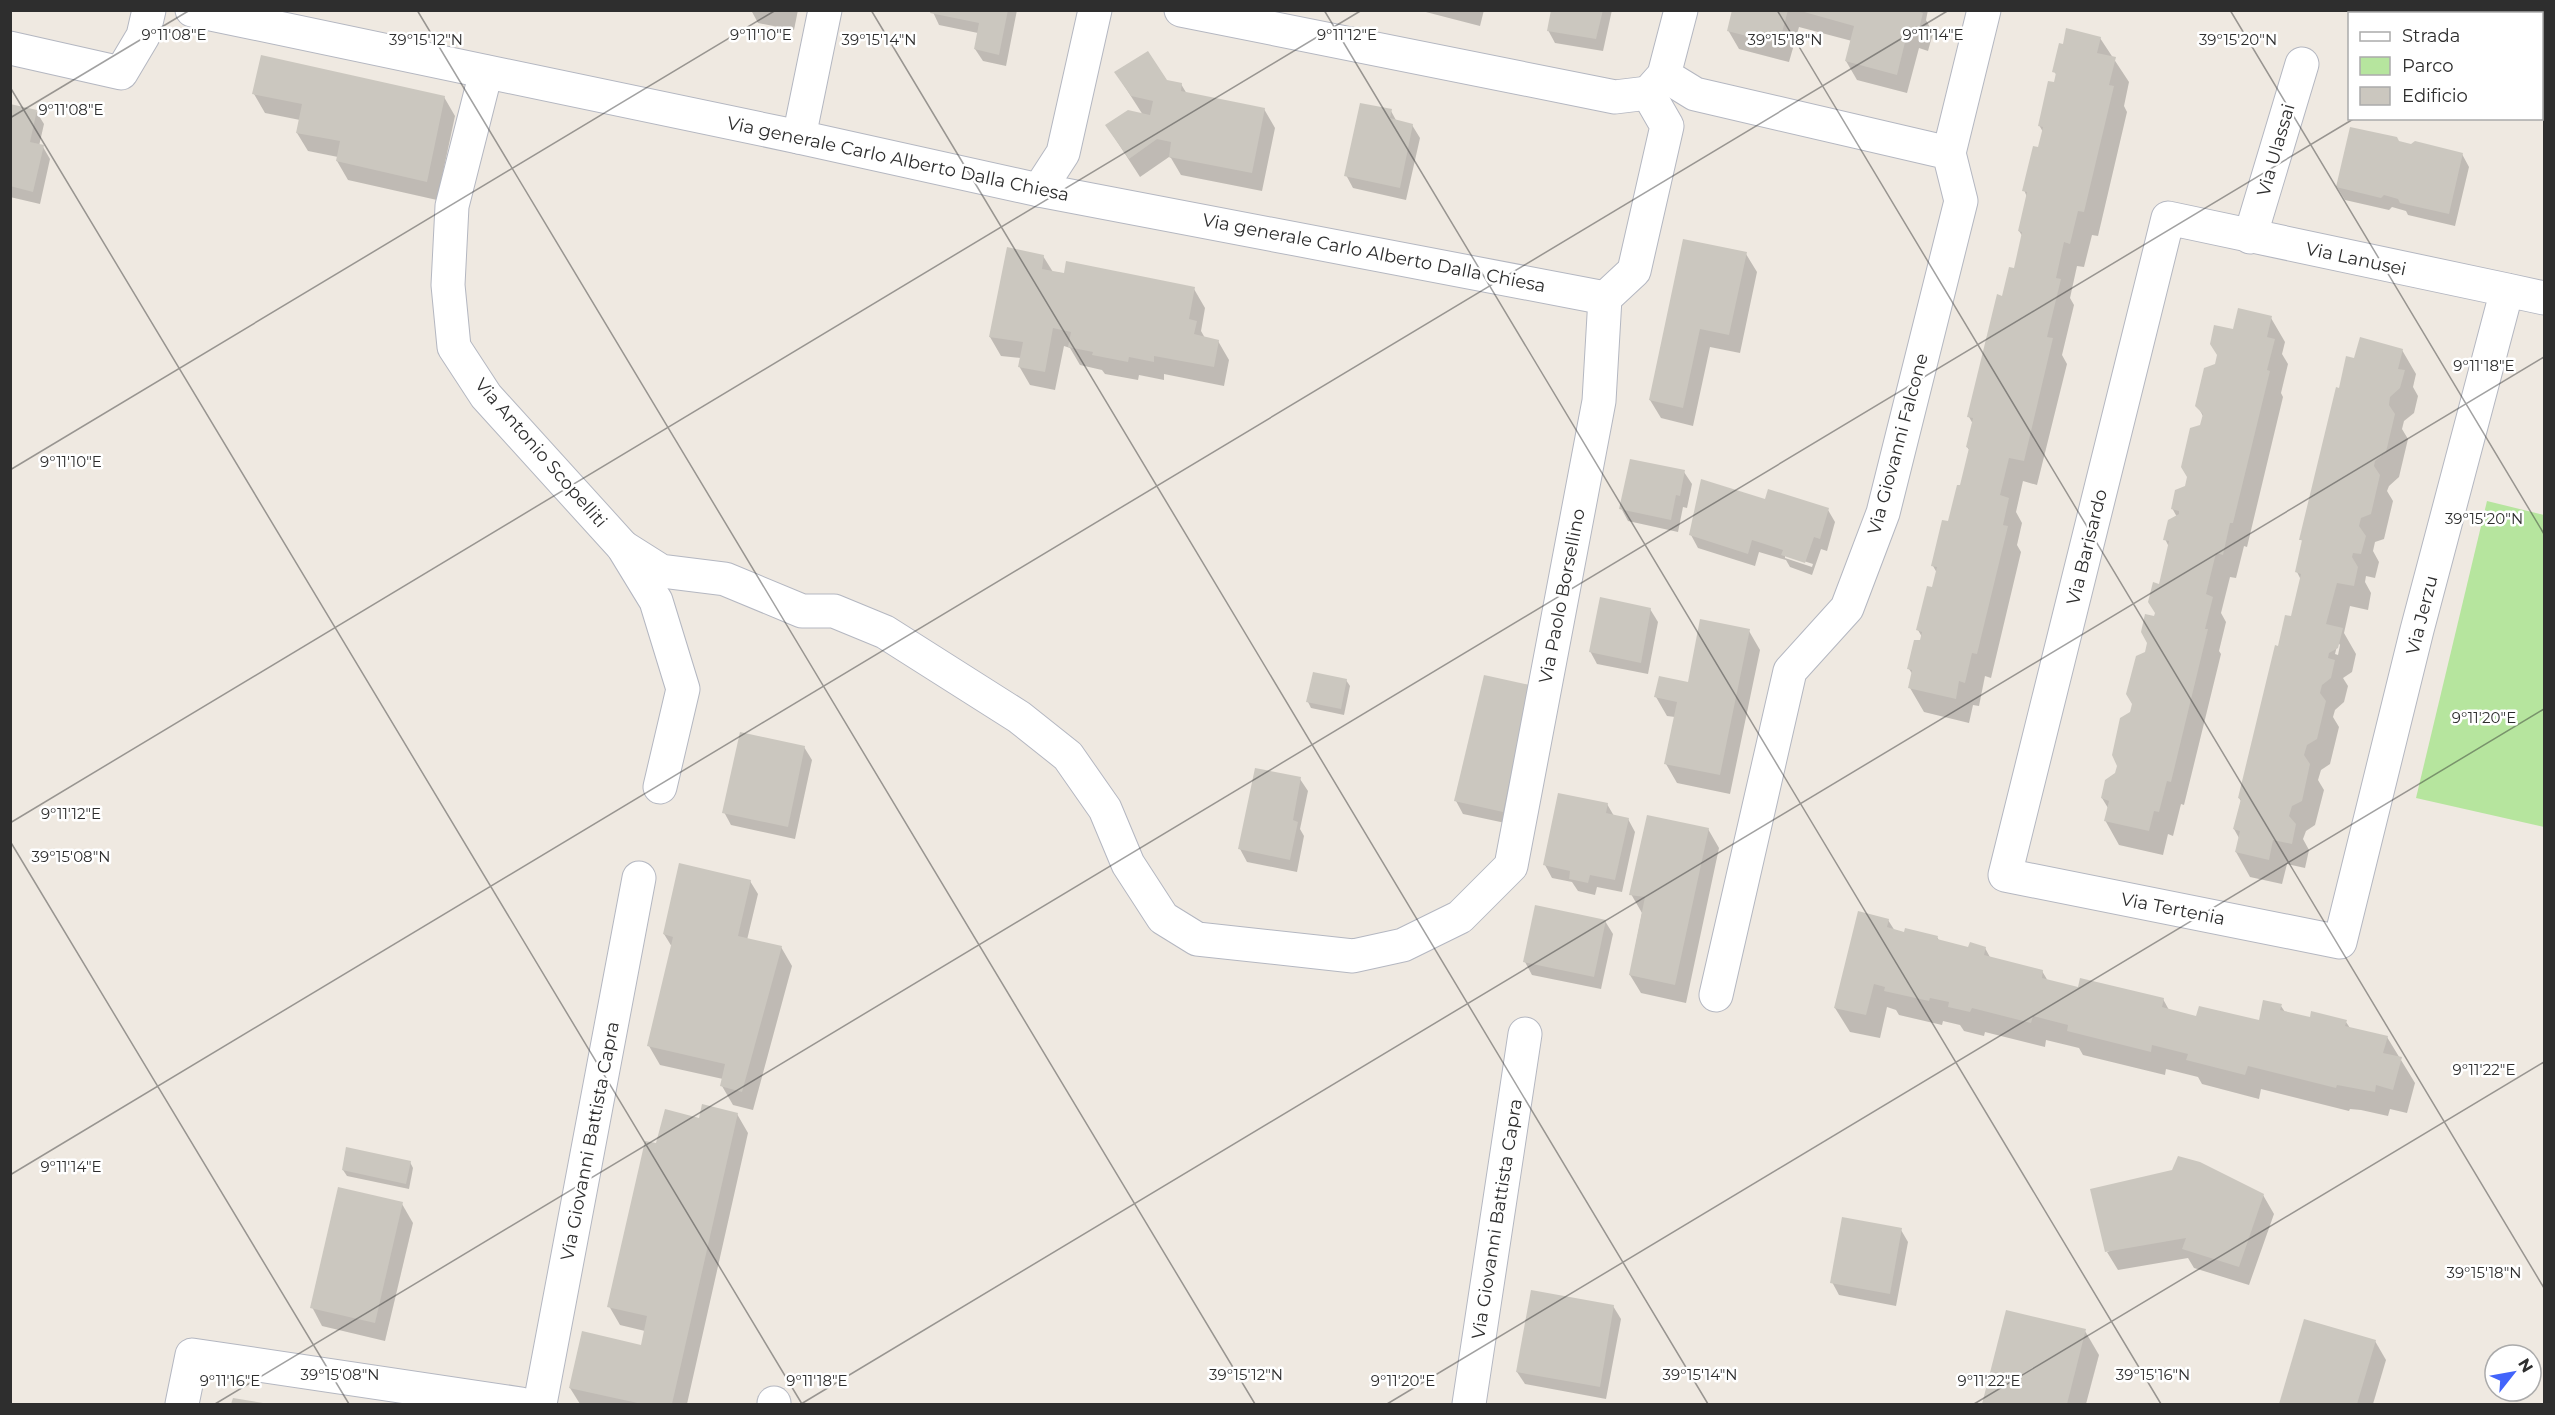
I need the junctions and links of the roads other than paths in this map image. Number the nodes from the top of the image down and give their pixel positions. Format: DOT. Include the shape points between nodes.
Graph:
graph roads {
  1 [pos="149,10"];
  2 [pos="192,10"];
  3 [pos="825,10"];
  4 [pos="1095,10"];
  5 [pos="1181,10"];
  6 [pos="1681,10"];
  7 [pos="1984,10"];
  8 [pos="10,48"];
  9 [pos="2301,64"];
  10 [pos="486,72"];
  11 [pos="1656,84"];
  12 [pos="799,137"];
  13 [pos="1949,153"];
  14 [pos="1039,190"];
  15 [pos="2168,218"];
  16 [pos="2250,237"];
  17 [pos="2507,290"];
  18 [pos="1605,298"];
  19 [pos="2544,298"];
  20 [pos="624,547"];
  21 [pos="660,787"];
  22 [pos="2005,875"];
  23 [pos="639,878"];
  24 [pos="2340,942"];
  25 [pos="1716,995"];
  26 [pos="1526,1034"];
  27 [pos="182,1404"];
  28 [pos="521,1404"];
  29 [pos="540,1404"];
  30 [pos="1469,1404"];
  1 -- 8 [label="street" via="143,36 121,73"];
  2 -- 10 [label="street, Via generale Carlo Alberto Dalla Chiesa"];
  3 -- 12 [label="street"];
  4 -- 14 [label="street" via="1063,153"];
  5 -- 11 [label="street" via="1615,97"];
  6 -- 11 [label="street"];
  7 -- 13 [label="street, Via Giovanni Falcone"];
  9 -- 16 [label="street, Via Ulassai"];
  10 -- 12 [label="street, Via generale Carlo Alberto Dalla Chiesa"];
  10 -- 20 [label="street, Via Antonio Scopelliti" via="452,206 448,285 454,347 486,396"];
  11 -- 13 [label="street"];
  11 -- 18 [label="street" via="1667,126 1634,271"];
  12 -- 14 [label="street, Via generale Carlo Alberto Dalla Chiesa"];
  13 -- 25 [label="street, Via Giovanni Falcone" via="1960,201 1883,513 1847,608 1790,671"];
  14 -- 18 [label="street, Via generale Carlo Alberto Dalla Chiesa"];
  15 -- 16 [label="street, Via Lanusei"];
  15 -- 22 [label="street, Via Barisardo"];
  16 -- 17 [label="street, Via Lanusei"];
  17 -- 19 [label="street, Via Lanusei"];
  17 -- 24 [label="street, Via Jerzu"];
  18 -- 20 [label="street, Via Paolo Borsellino" via="1599,401 1511,866 1460,917 1403,945 1353,956 1197,939 1163,918 1128,864 1105,809 1068,756 1019,717 885,632 834,611 802,611 725,579 661,571"];
  20 -- 21 [label="street, Via Antonio Scopelliti" via="656,601 683,689"];
  22 -- 24 [label="street, Via Tertenia"];
  23 -- 29 [label="street, Via Giovanni Battista Capra"];
  26 -- 30 [label="street, Via Giovanni Battista Capra"];
  27 -- 28 [label="street" via="192,1355"];
}
